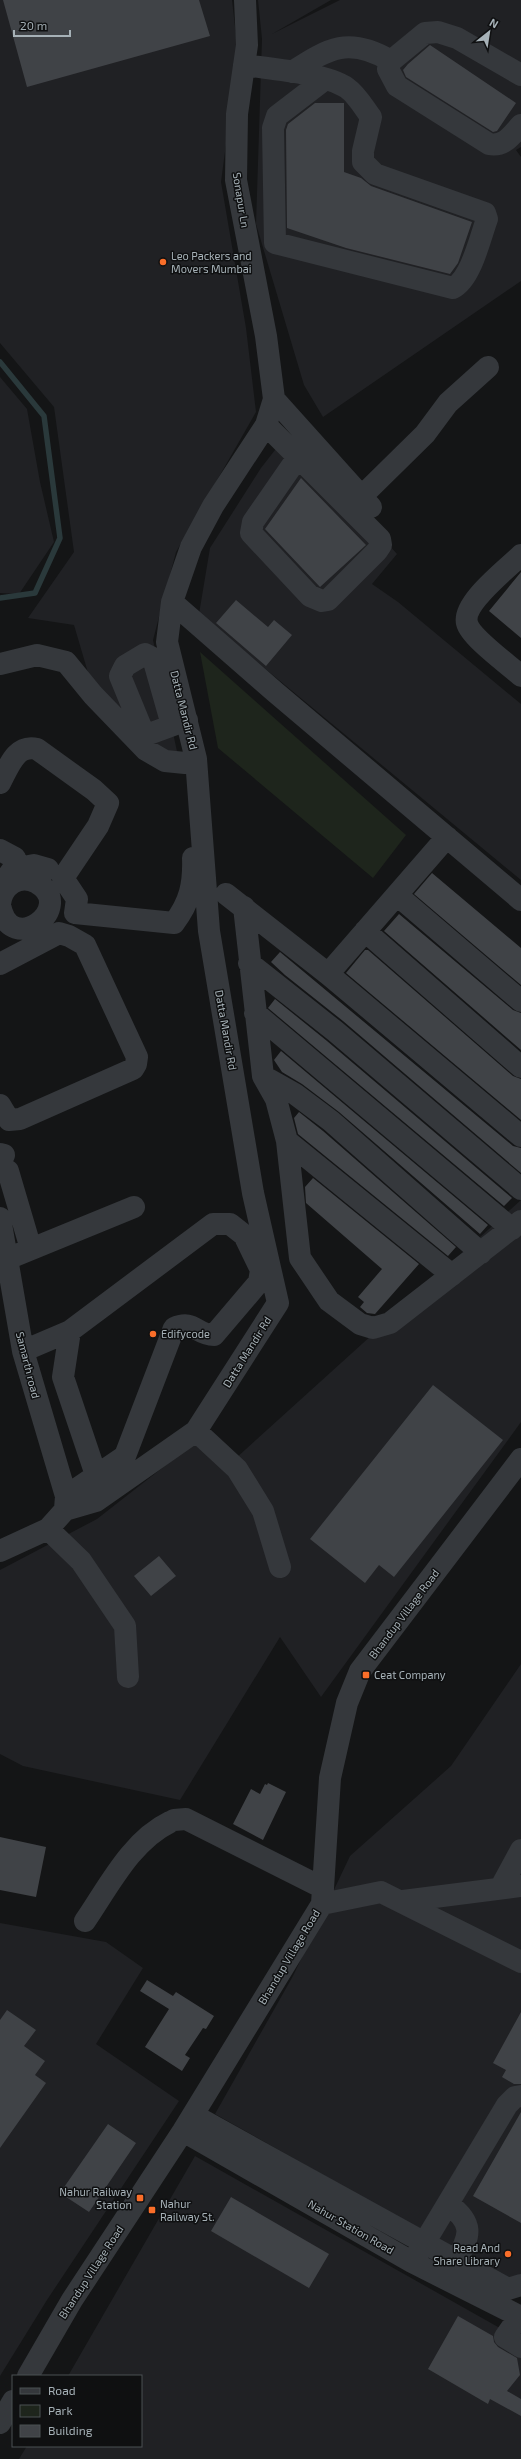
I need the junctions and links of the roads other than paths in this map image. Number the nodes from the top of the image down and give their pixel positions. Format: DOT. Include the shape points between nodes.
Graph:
graph roads {
  1 [pos="245,0"];
  2 [pos="391,61"];
  3 [pos="244,66"];
  4 [pos="292,72"];
  5 [pos="521,75"];
  6 [pos="324,80"];
  7 [pos="521,125"];
  8 [pos="275,243"];
  9 [pos="251,260"];
  10 [pos="488,367"];
  11 [pos="274,399"];
  12 [pos="266,424"];
  13 [pos="298,457"];
  14 [pos="361,497"];
  15 [pos="392,534"];
  16 [pos="521,555"];
  17 [pos="172,602"];
  18 [pos="0,664"];
  19 [pos="521,676"];
  20 [pos="191,766"];
  21 [pos="0,783"];
  22 [pos="447,837"];
  23 [pos="0,850"];
  24 [pos="13,869"];
  25 [pos="48,869"];
  26 [pos="0,887"];
  27 [pos="226,894"];
  28 [pos="75,895"];
  29 [pos="397,895"];
  30 [pos="49,899"];
  31 [pos="521,900"];
  32 [pos="0,904"];
  33 [pos="244,907"];
  34 [pos="365,931"];
  35 [pos="249,962"];
  36 [pos="0,964"];
  37 [pos="328,974"];
  38 [pos="521,1001"];
  39 [pos="255,1013"];
  40 [pos="521,1067"];
  41 [pos="263,1076"];
  42 [pos="0,1105"];
  43 [pos="521,1136"];
  44 [pos="287,1141"];
  45 [pos="5,1162"];
  46 [pos="521,1189"];
  47 [pos="134,1207"];
  48 [pos="0,1218"];
  49 [pos="516,1225"];
  50 [pos="31,1249"];
  51 [pos="481,1253"];
  52 [pos="7,1259"];
  53 [pos="452,1275"];
  54 [pos="70,1331"];
  55 [pos="23,1351"];
  56 [pos="196,1431"];
  57 [pos="521,1459"];
  58 [pos="96,1475"];
  59 [pos="66,1503"];
  60 [pos="48,1529"];
  61 [pos="0,1551"];
  62 [pos="280,1567"];
  63 [pos="128,1677"];
  64 [pos="521,1850"];
  65 [pos="511,1886"];
  66 [pos="322,1896"];
  67 [pos="403,1901"];
  68 [pos="85,1921"];
  69 [pos="521,1962"];
  70 [pos="521,2096"];
  71 [pos="188,2123"];
  72 [pos="448,2204"];
  73 [pos="424,2243"];
  74 [pos="456,2261"];
  75 [pos="412,2262"];
  76 [pos="521,2285"];
  77 [pos="520,2317"];
  78 [pos="521,2347"];
  79 [pos="29,2375"];
  80 [pos="0,2391"];
  81 [pos="12,2399"];
  82 [pos="12,2402"];
  83 [pos="0,2424"];
  1 -- 3 [label="street, Sonapur Ln" via="247,45"];
  2 -- 4 [label="street" via="366,49 338,47"];
  2 -- 5 [label="street" via="425,33 438,32 457,38"];
  2 -- 7 [label="street" via="388,69 397,86 488,144 498,146 504,143"];
  3 -- 4 [label="street"];
  3 -- 9 [label="street, Sonapur Ln" via="237,114 236,180"];
  4 -- 6 [label="street"];
  6 -- 8 [label="street" via="277,116 273,128"];
  6 -- 8 [label="street" via="347,88 371,117 363,162 375,174 480,210 485,213 487,219 466,275 460,284 453,288"];
  8 -- 9 [label="street"];
  9 -- 11 [label="street, Sonapur Ln" via="266,336"];
  10 -- 14 [label="street" via="448,403 425,434"];
  11 -- 12 [label="street, Datta Mandir Rd"];
  11 -- 14 [label="street"];
  12 -- 13 [label="street"];
  12 -- 17 [label="street, Datta Mandir Rd" via="191,547"];
  13 -- 13 [label="street" via="254,522 251,533 310,596 322,601 328,600 377,551 381,544 380,539"];
  14 -- 15 [label="street"];
  16 -- 19 [label="street" via="476,599 467,612 467,623 475,635"];
  17 -- 20 [label="street, Datta Mandir Rd" via="167,642 180,723"];
  17 -- 22 [label="street"];
  18 -- 20 [label="street" via="37,656 66,662 93,695 146,750 164,762"];
  20 -- 28 [label="street" via="194,877 186,908 174,923 75,913"];
  20 -- 56 [label="street, Datta Mandir Rd" via="210,931 253,1193 278,1303"];
  21 -- 28 [label="street" via="13,758 30,747 37,749 108,803 98,826 63,878"];
  22 -- 29 [label="street"];
  22 -- 31 [label="street"];
  23 -- 24 [label="street" via="15,858"];
  24 -- 25 [label="street" via="34,865"];
  24 -- 26 [label="street"];
  27 -- 33 [label="street"];
  28 -- 30 [label="street"];
  29 -- 34 [label="street"];
  29 -- 38 [label="street"];
  30 -- 32 [label="street" via="41,885 26,879 10,883 1,896"];
  30 -- 32 [label="street" via="49,908 42,922 27,928 19,928 6,919"];
  33 -- 35 [label="street"];
  33 -- 37 [label="street"];
  34 -- 37 [label="street"];
  34 -- 40 [label="street"];
  35 -- 39 [label="street"];
  35 -- 46 [label="street" via="335,1031"];
  36 -- 42 [label="street" via="59,933 85,945 137,1057 132,1070 20,1119 9,1120"];
  37 -- 43 [label="street"];
  39 -- 41 [label="street"];
  39 -- 49 [label="street"];
  41 -- 44 [label="street" via="276,1099"];
  41 -- 51 [label="street" via="295,1094 331,1121"];
  44 -- 53 [label="street"];
  44 -- 53 [label="street" via="300,1258 329,1301 360,1324 373,1328 390,1323"];
  45 -- 50 [label="street"];
  47 -- 50 [label="street"];
  48 -- 52 [label="street, Samarth road"];
  49 -- 51 [label="street"];
  50 -- 52 [label="street"];
  51 -- 53 [label="street"];
  52 -- 55 [label="street, Samarth road"];
  54 -- 55 [label="street"];
  54 -- 58 [label="street" via="63,1377"];
  54 -- 58 [label="street" via="213,1224 230,1224 244,1235 261,1270 259,1282 214,1335 204,1335 193,1326 182,1324 174,1328 129,1449 125,1456"];
  55 -- 59 [label="street, Samarth road"];
  56 -- 59 [label="street, Datta Mandir Rd" via="96,1500"];
  56 -- 62 [label="street" via="237,1469 263,1511"];
  57 -- 66 [label="street, Bhandup Village Road" via="360,1671 347,1703 330,1778"];
  58 -- 59 [label="street"];
  59 -- 60 [label="street"];
  60 -- 61 [label="street"];
  60 -- 63 [label="street" via="81,1561 126,1626"];
  64 -- 65 [label="street"];
  65 -- 67 [label="street"];
  66 -- 67 [label="street" via="381,1892"];
  66 -- 68 [label="street" via="186,1819 172,1821 158,1828 140,1844"];
  66 -- 71 [label="street, Bhandup Village Road"];
  67 -- 69 [label="street"];
  70 -- 72 [label="street" via="515,2097 507,2105"];
  71 -- 73 [label="street, Nahur Station Road"];
  71 -- 75 [label="street, Nahur Station Road"];
  71 -- 79 [label="street, Bhandup Village Road" via="72,2300"];
  72 -- 73 [label="street"];
  72 -- 74 [label="street" via="466,2221 468,2235"];
  73 -- 74 [label="street, Nahur Station Road"];
  73 -- 75 [label="street"];
  74 -- 76 [label="street, Nahur Station Road" via="508,2289"];
  75 -- 77 [label="street, Nahur Station Road"];
  77 -- 78 [label="street" via="505,2337"];
  80 -- 81 [label="street"];
  82 -- 83 [label="street"];
}
